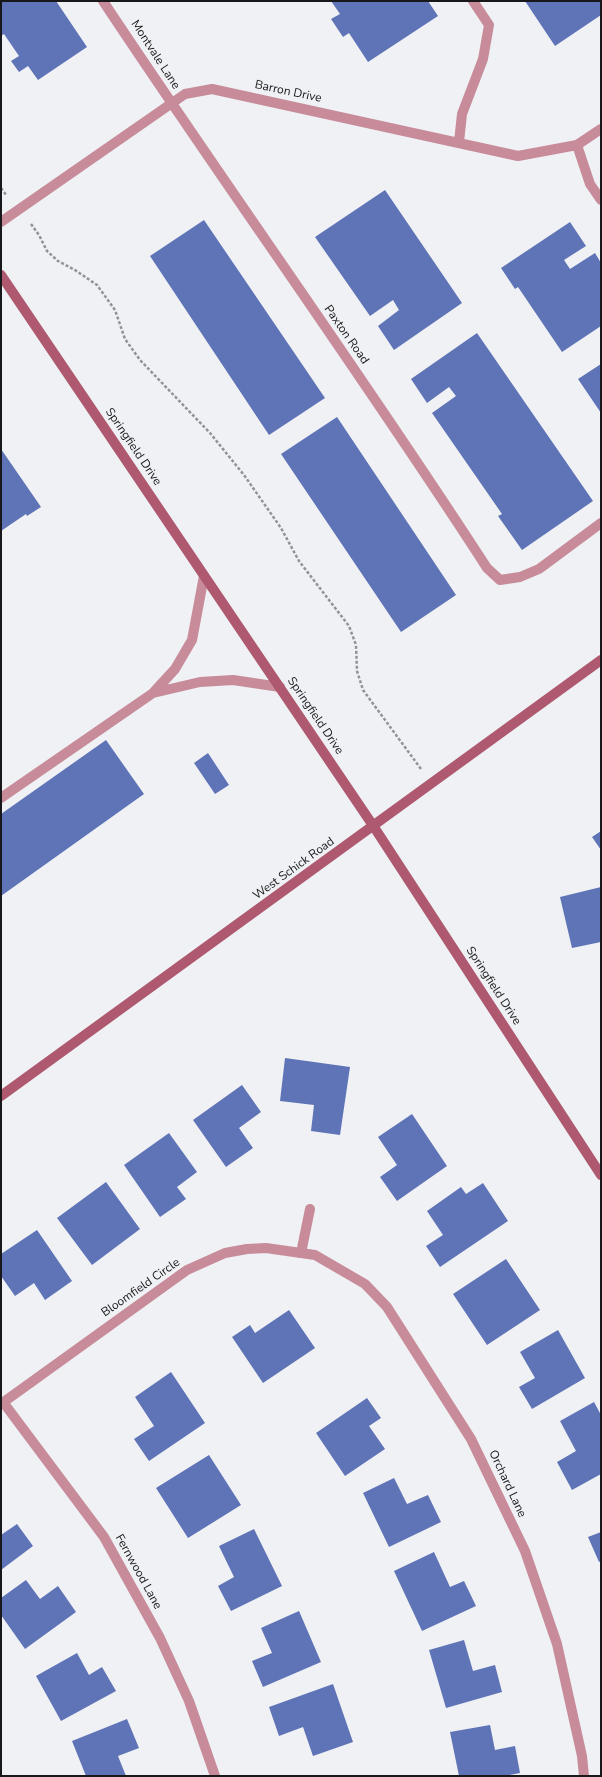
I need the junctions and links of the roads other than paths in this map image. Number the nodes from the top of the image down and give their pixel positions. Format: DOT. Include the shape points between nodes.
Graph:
graph roads {
  1 [pos="103,1"];
  2 [pos="473,1"];
  3 [pos="171,104"];
  4 [pos="601,129"];
  5 [pos="458,142"];
  6 [pos="577,145"];
  7 [pos="601,200"];
  8 [pos="1,222"];
  9 [pos="1,275"];
  10 [pos="601,523"];
  11 [pos="204,576"];
  12 [pos="601,660"];
  13 [pos="280,687"];
  14 [pos="153,693"];
  15 [pos="1,798"];
  16 [pos="374,827"];
  17 [pos="1,1096"];
  18 [pos="601,1175"];
  19 [pos="310,1209"];
  20 [pos="301,1253"];
  21 [pos="315,1255"];
  22 [pos="2,1403"];
  23 [pos="215,1776"];
  24 [pos="584,1776"];
  1 -- 3 [label="street, Montvale Lane"];
  2 -- 5 [label="street" via="489,25 483,59 462,114"];
  3 -- 5 [label="street, Barron Drive" via="185,94 212,89"];
  3 -- 8 [label="street, Barron Drive"];
  3 -- 10 [label="street, Paxton Road" via="429,477 487,568 500,580 520,577 539,569"];
  4 -- 6 [label="street, Barron Drive"];
  5 -- 6 [label="street, Barron Drive" via="518,156"];
  6 -- 7 [label="street" via="590,184"];
  9 -- 11 [label="street, Springfield Drive"];
  11 -- 13 [label="street, Springfield Drive"];
  11 -- 14 [label="street" via="192,640 175,669"];
  12 -- 16 [label="street, West Schick Road"];
  13 -- 14 [label="street" via="233,680 200,682"];
  13 -- 16 [label="street, Springfield Drive"];
  14 -- 15 [label="street"];
  16 -- 17 [label="street, West Schick Road"];
  16 -- 18 [label="street, Springfield Drive"];
  19 -- 20 [label="street"];
  20 -- 21 [label="street, Bloomfield Circle"];
  20 -- 22 [label="street, Bloomfield Circle" via="266,1248 247,1249 225,1253 187,1270"];
  21 -- 24 [label="street, Orchard Lane" via="365,1284 387,1307 483,1462 525,1551 556,1644 582,1756"];
  22 -- 23 [label="street, Fernwood Lane" via="104,1537 160,1638 188,1701"];
}
